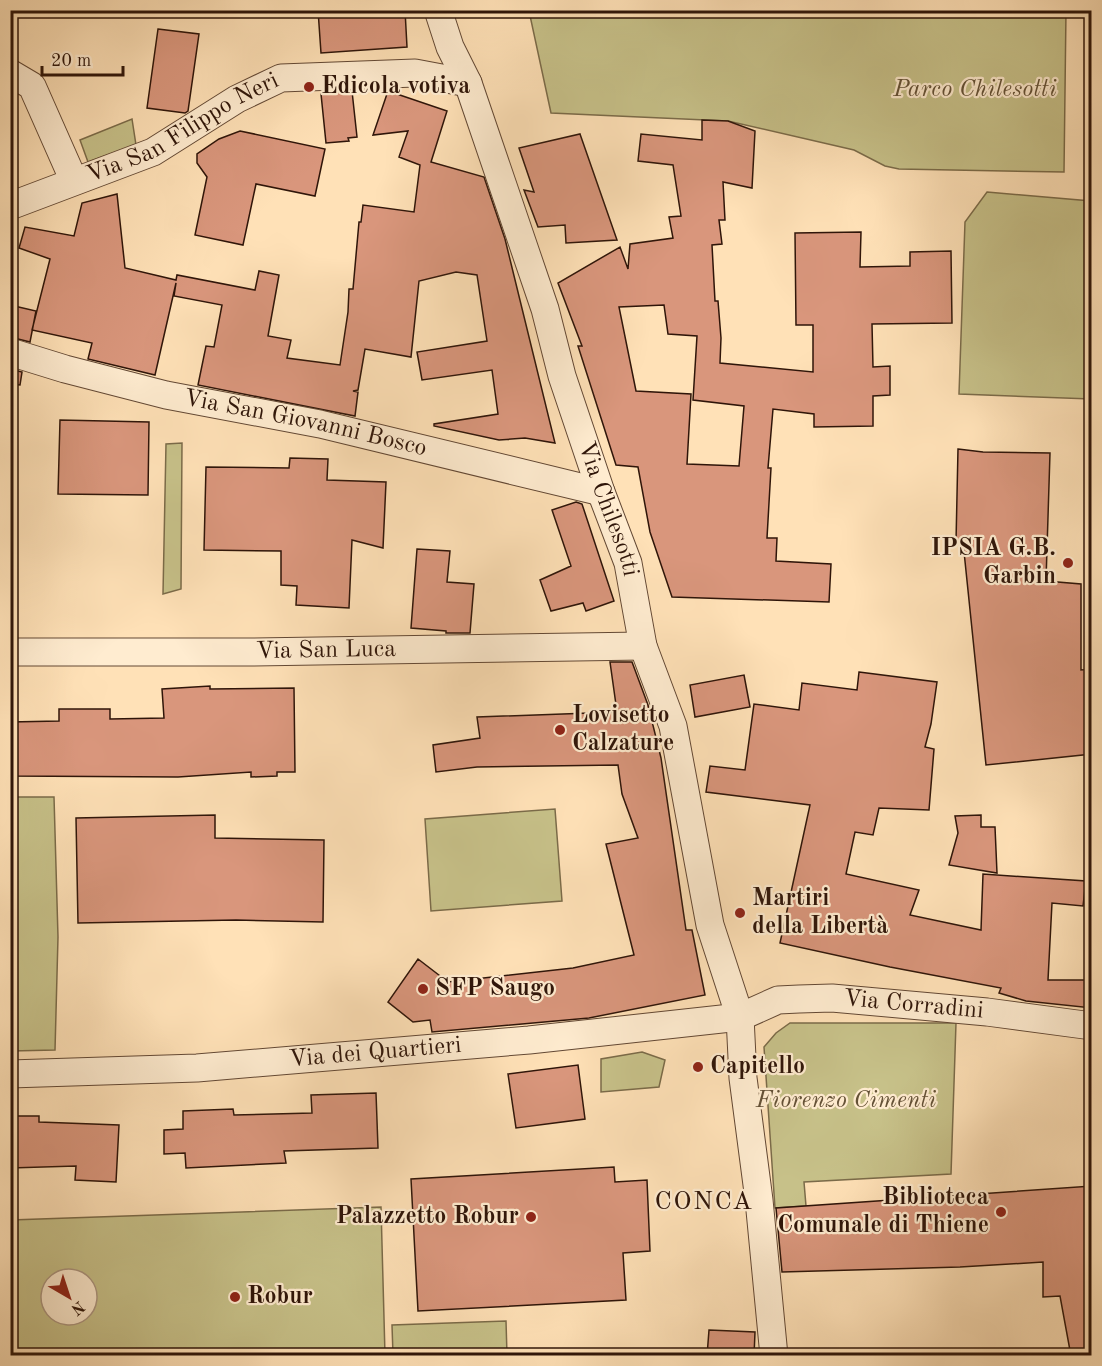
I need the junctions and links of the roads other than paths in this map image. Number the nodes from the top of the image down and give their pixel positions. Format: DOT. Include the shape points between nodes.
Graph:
graph roads {
  1 [pos="438,10"];
  2 [pos="10,73"];
  3 [pos="468,82"];
  4 [pos="74,181"];
  5 [pos="10,206"];
  6 [pos="10,352"];
  7 [pos="601,492"];
  8 [pos="643,646"];
  9 [pos="10,652"];
  10 [pos="740,1017"];
  11 [pos="1092,1026"];
  12 [pos="10,1074"];
  13 [pos="774,1356"];
  1 -- 3 [label="street, Via Chilesotti" via="450,47"];
  2 -- 4 [label="street" via="32,86"];
  3 -- 4 [label="street, Via San Filippo Neri" via="415,73 281,78 237,99 153,152"];
  3 -- 7 [label="street, Via Chilesotti" via="545,309 562,376"];
  4 -- 5 [label="street, Via San Filippo Neri"];
  6 -- 7 [label="street, Via San Giovanni Bosco" via="166,395 320,424"];
  7 -- 8 [label="street, Via Chilesotti" via="628,563"];
  8 -- 9 [label="street, Via San Luca"];
  8 -- 10 [label="street, Via Chilesotti" via="673,726 710,925"];
  10 -- 11 [label="street, Via Corradini" via="778,1000 832,998"];
  10 -- 12 [label="street, Via dei Quartieri" via="529,1040 197,1068"];
  10 -- 13 [label="street, Via Chilesotti" via="743,1078"];
}
